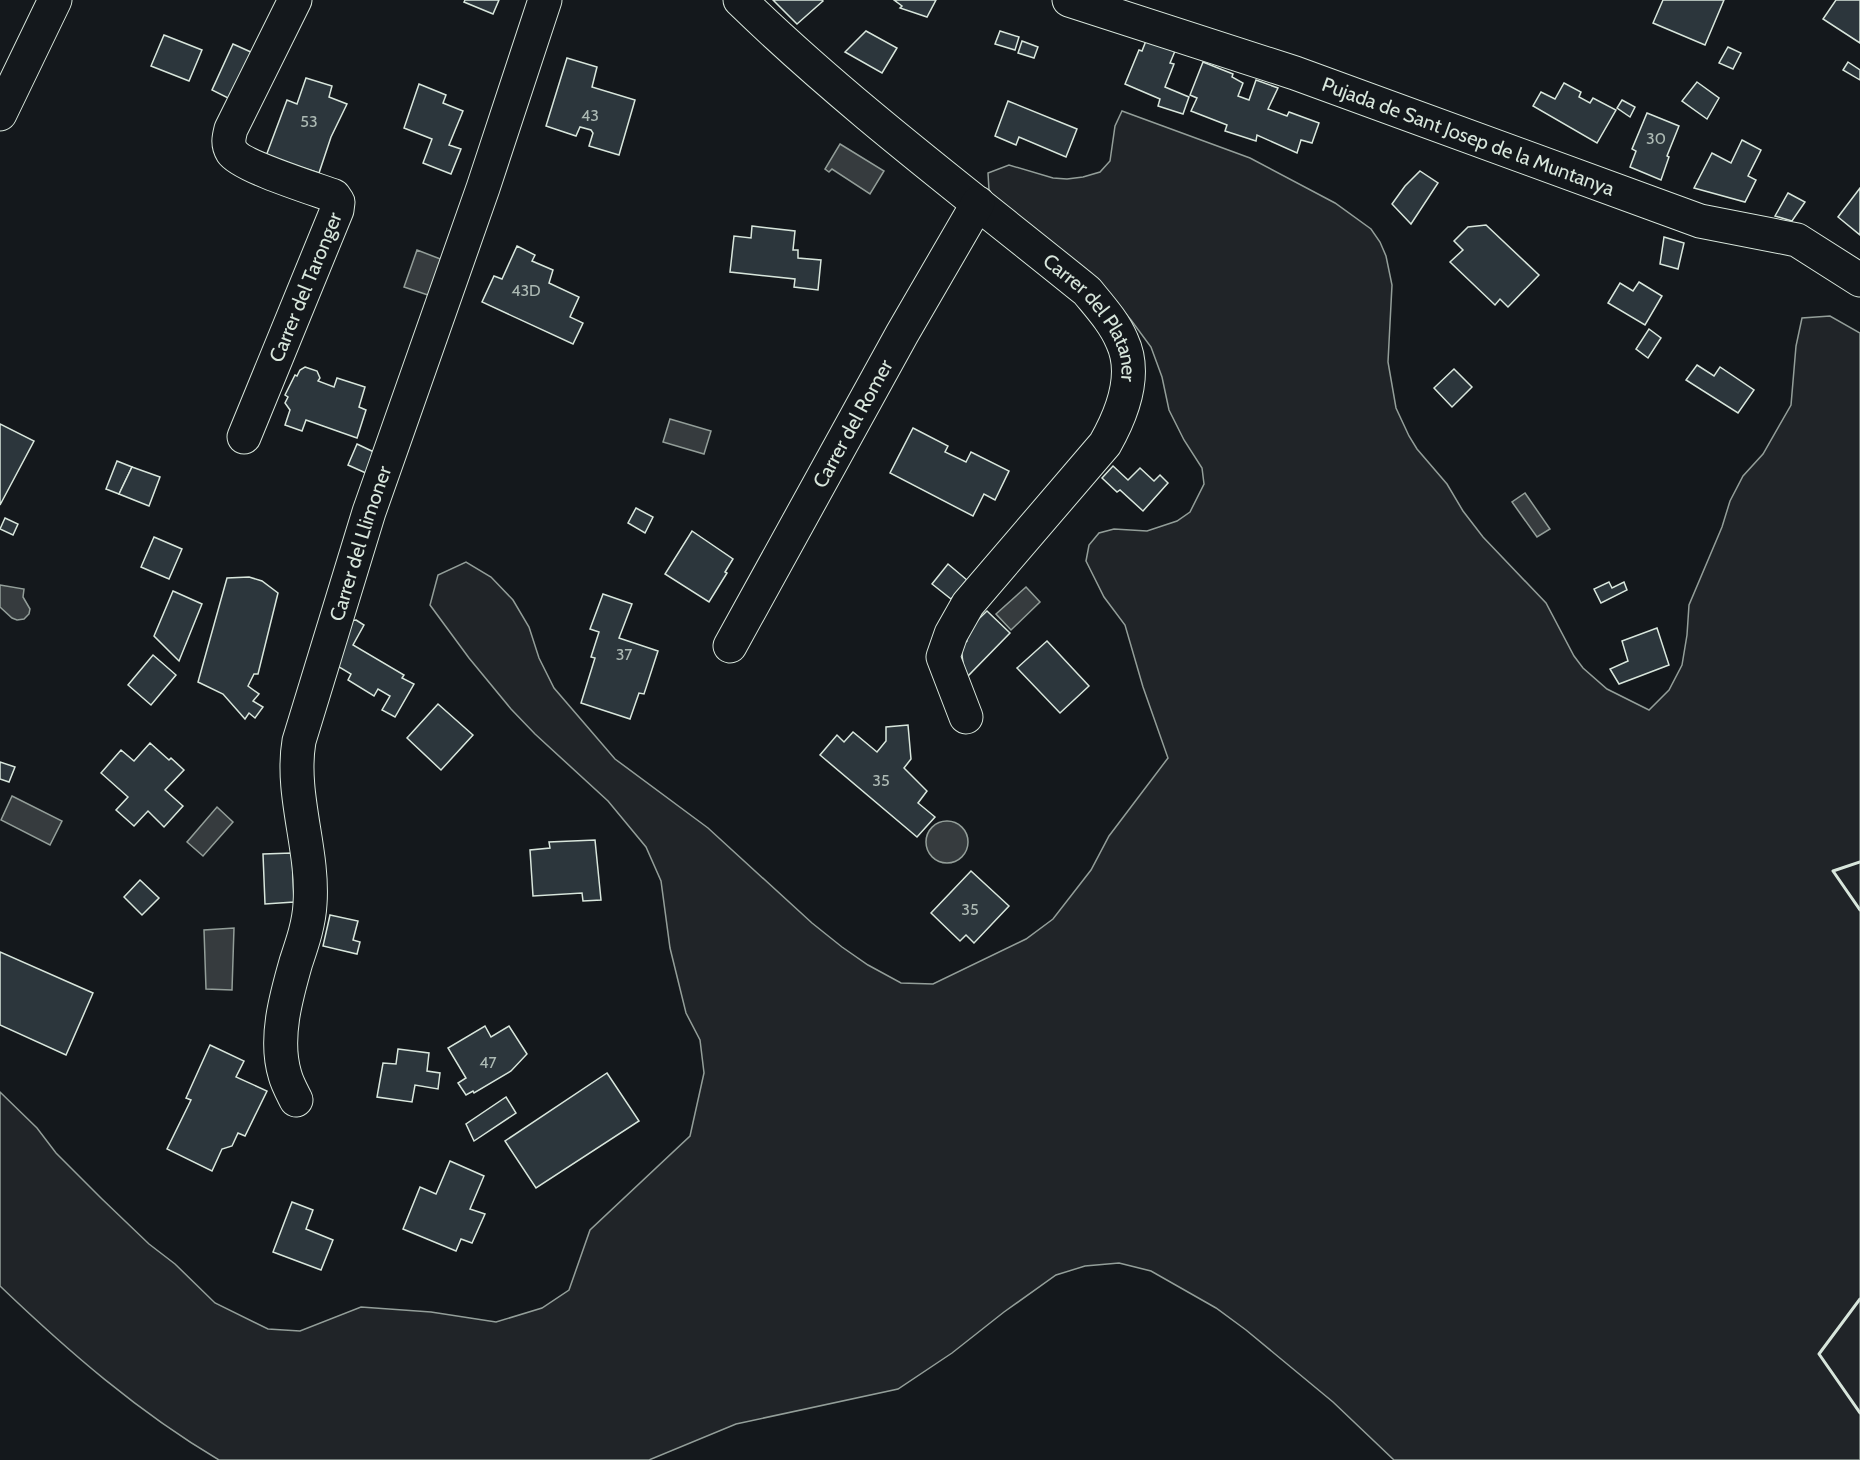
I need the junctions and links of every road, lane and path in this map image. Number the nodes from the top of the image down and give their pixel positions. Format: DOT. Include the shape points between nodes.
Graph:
graph roads {
  1 [pos="55,0"];
  2 [pos="295,0"];
  3 [pos="545,0"];
  4 [pos="740,0"];
  5 [pos="1069,0"];
  6 [pos="0,114"];
  7 [pos="978,203"];
  8 [pos="1860,280"];
  9 [pos="244,437"];
  10 [pos="730,646"];
  11 [pos="966,717"];
  12 [pos="296,1100"];
  1 -- 6 [label="street"];
  2 -- 9 [label="street, Carrer del Taronger" via="228,141 231,151 245,162 334,196 338,202"];
  3 -- 12 [label="street, Carrer del Llimoner" via="369,512 299,741 297,773 310,905 282,1032 285,1075"];
  4 -- 7 [label="street, Carrer del Plataner" via="867,114"];
  5 -- 8 [label="street, Pujada de Sant Josep de la Muntanya" via="1295,73 1700,221 1797,240"];
  7 -- 10 [label="street, Carrer del Romer"];
  7 -- 11 [label="street, Carrer del Plataner" via="1087,291 1124,342 1129,366 1118,421 1105,444 968,604 951,634 943,657"];
}
